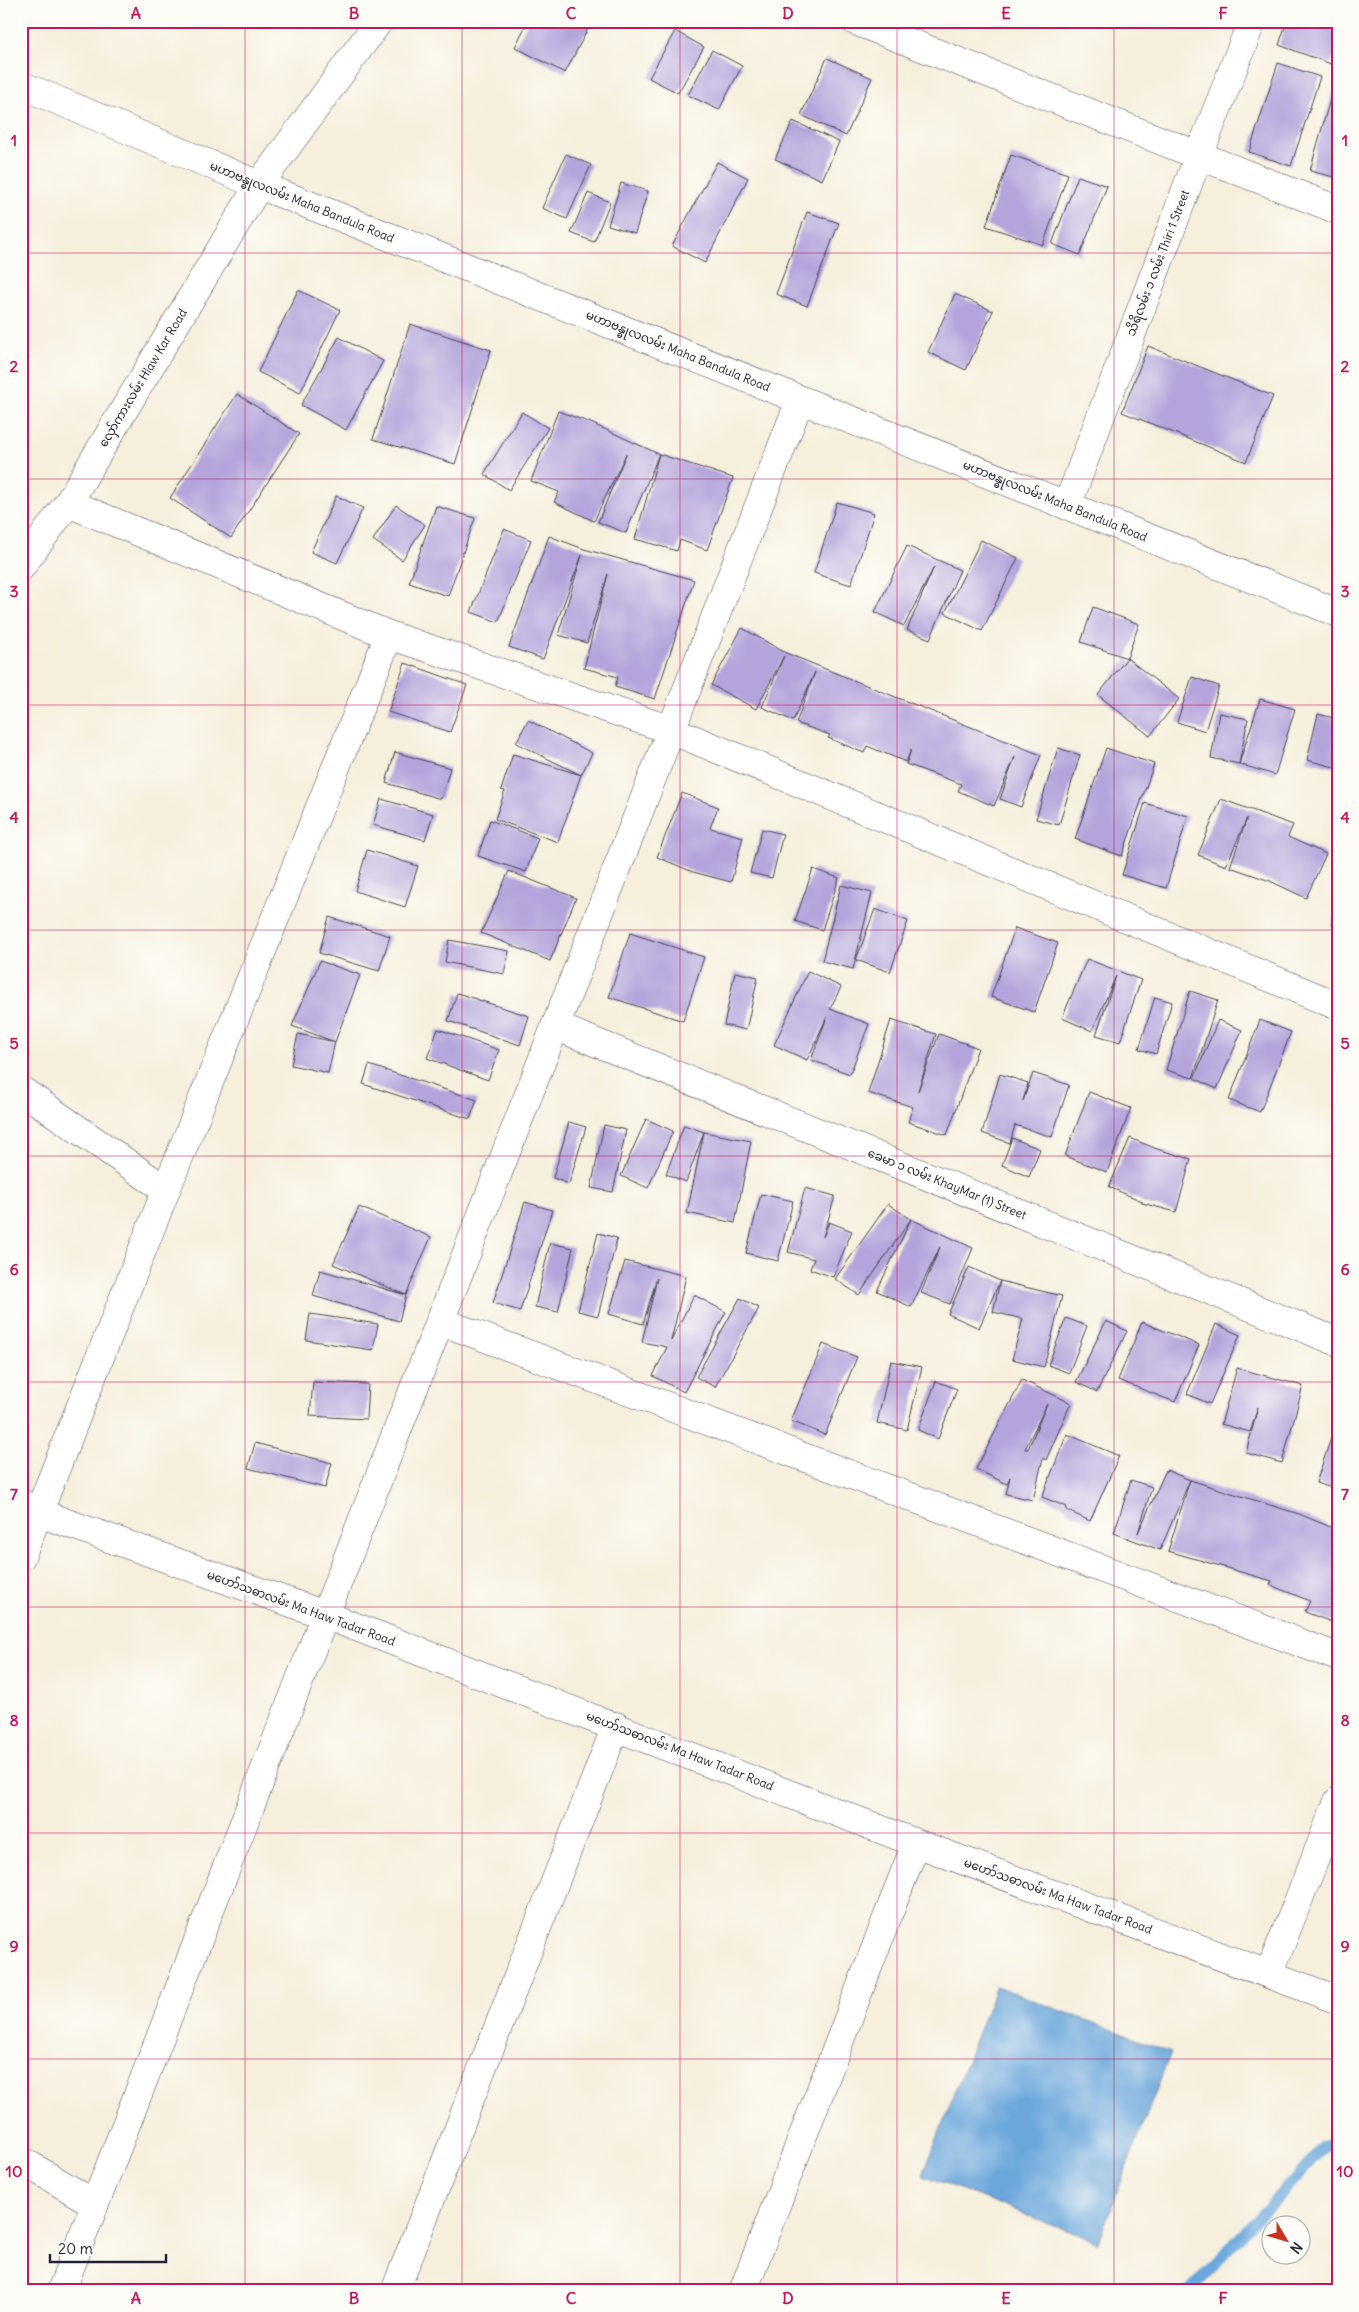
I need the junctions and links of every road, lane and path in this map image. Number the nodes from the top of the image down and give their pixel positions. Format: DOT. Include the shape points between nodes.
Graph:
graph roads {
  1 [pos="379,21"];
  2 [pos="855,21"];
  3 [pos="1252,21"];
  4 [pos="21,85"];
  5 [pos="1199,155"];
  6 [pos="259,185"];
  7 [pos="1338,210"];
  8 [pos="800,400"];
  9 [pos="68,503"];
  10 [pos="1067,506"];
  11 [pos="21,567"];
  12 [pos="1338,613"];
  13 [pos="389,636"];
  14 [pos="671,730"];
  15 [pos="1338,1006"];
  16 [pos="555,1026"];
  17 [pos="21,1090"];
  18 [pos="166,1190"];
  19 [pos="440,1321"];
  20 [pos="1338,1342"];
  21 [pos="30,1508"];
  22 [pos="21,1557"];
  23 [pos="325,1616"];
  24 [pos="1338,1657"];
  25 [pos="616,1726"];
  26 [pos="1338,1801"];
  27 [pos="916,1843"];
  28 [pos="1269,1974"];
  29 [pos="1338,2000"];
  30 [pos="21,2160"];
  31 [pos="95,2204"];
  32 [pos="61,2291"];
  33 [pos="394,2291"];
  34 [pos="743,2291"];
  1 -- 6 [label="street, လှော်ကားလမ်း Hlaw Kar Road"];
  2 -- 5 [label="street"];
  3 -- 5 [label="street, သိရိလမ်း ၁ လမ်း Thiri 1 Street"];
  4 -- 6 [label="street, မဟာဗန္ဓုလလမ်း Maha Bandula Road"];
  5 -- 7 [label="street"];
  5 -- 10 [label="street, သိရိလမ်း ၁ လမ်း Thiri 1 Street"];
  6 -- 8 [label="street, မဟာဗန္ဓုလလမ်း Maha Bandula Road"];
  6 -- 9 [label="street, လှော်ကားလမ်း Hlaw Kar Road"];
  8 -- 10 [label="street, မဟာဗန္ဓုလလမ်း Maha Bandula Road"];
  8 -- 14 [label="street"];
  9 -- 11 [label="street, လှော်ကားလမ်း Hlaw Kar Road"];
  9 -- 13 [label="street"];
  10 -- 12 [label="street, မဟာဗန္ဓုလလမ်း Maha Bandula Road"];
  13 -- 14 [label="street"];
  13 -- 18 [label="street"];
  14 -- 15 [label="street"];
  14 -- 16 [label="street"];
  16 -- 19 [label="street"];
  16 -- 20 [label="street, ခေမာ ၁ လမ်း KhayMar (1) Street"];
  17 -- 18 [label="street"];
  18 -- 21 [label="street"];
  19 -- 23 [label="street"];
  19 -- 24 [label="street"];
  21 -- 22 [label="street"];
  21 -- 23 [label="street, မဟော်သဓာလမ်း Ma Haw Tadar Road"];
  23 -- 25 [label="street, မဟော်သဓာလမ်း Ma Haw Tadar Road"];
  23 -- 31 [label="street"];
  25 -- 27 [label="street, မဟော်သဓာလမ်း Ma Haw Tadar Road"];
  25 -- 33 [label="street"];
  26 -- 28 [label="street"];
  27 -- 28 [label="street, မဟော်သဓာလမ်း Ma Haw Tadar Road"];
  27 -- 34 [label="street"];
  28 -- 29 [label="street, မဟော်သဓာလမ်း Ma Haw Tadar Road"];
  30 -- 31 [label="street"];
  31 -- 32 [label="street"];
}
